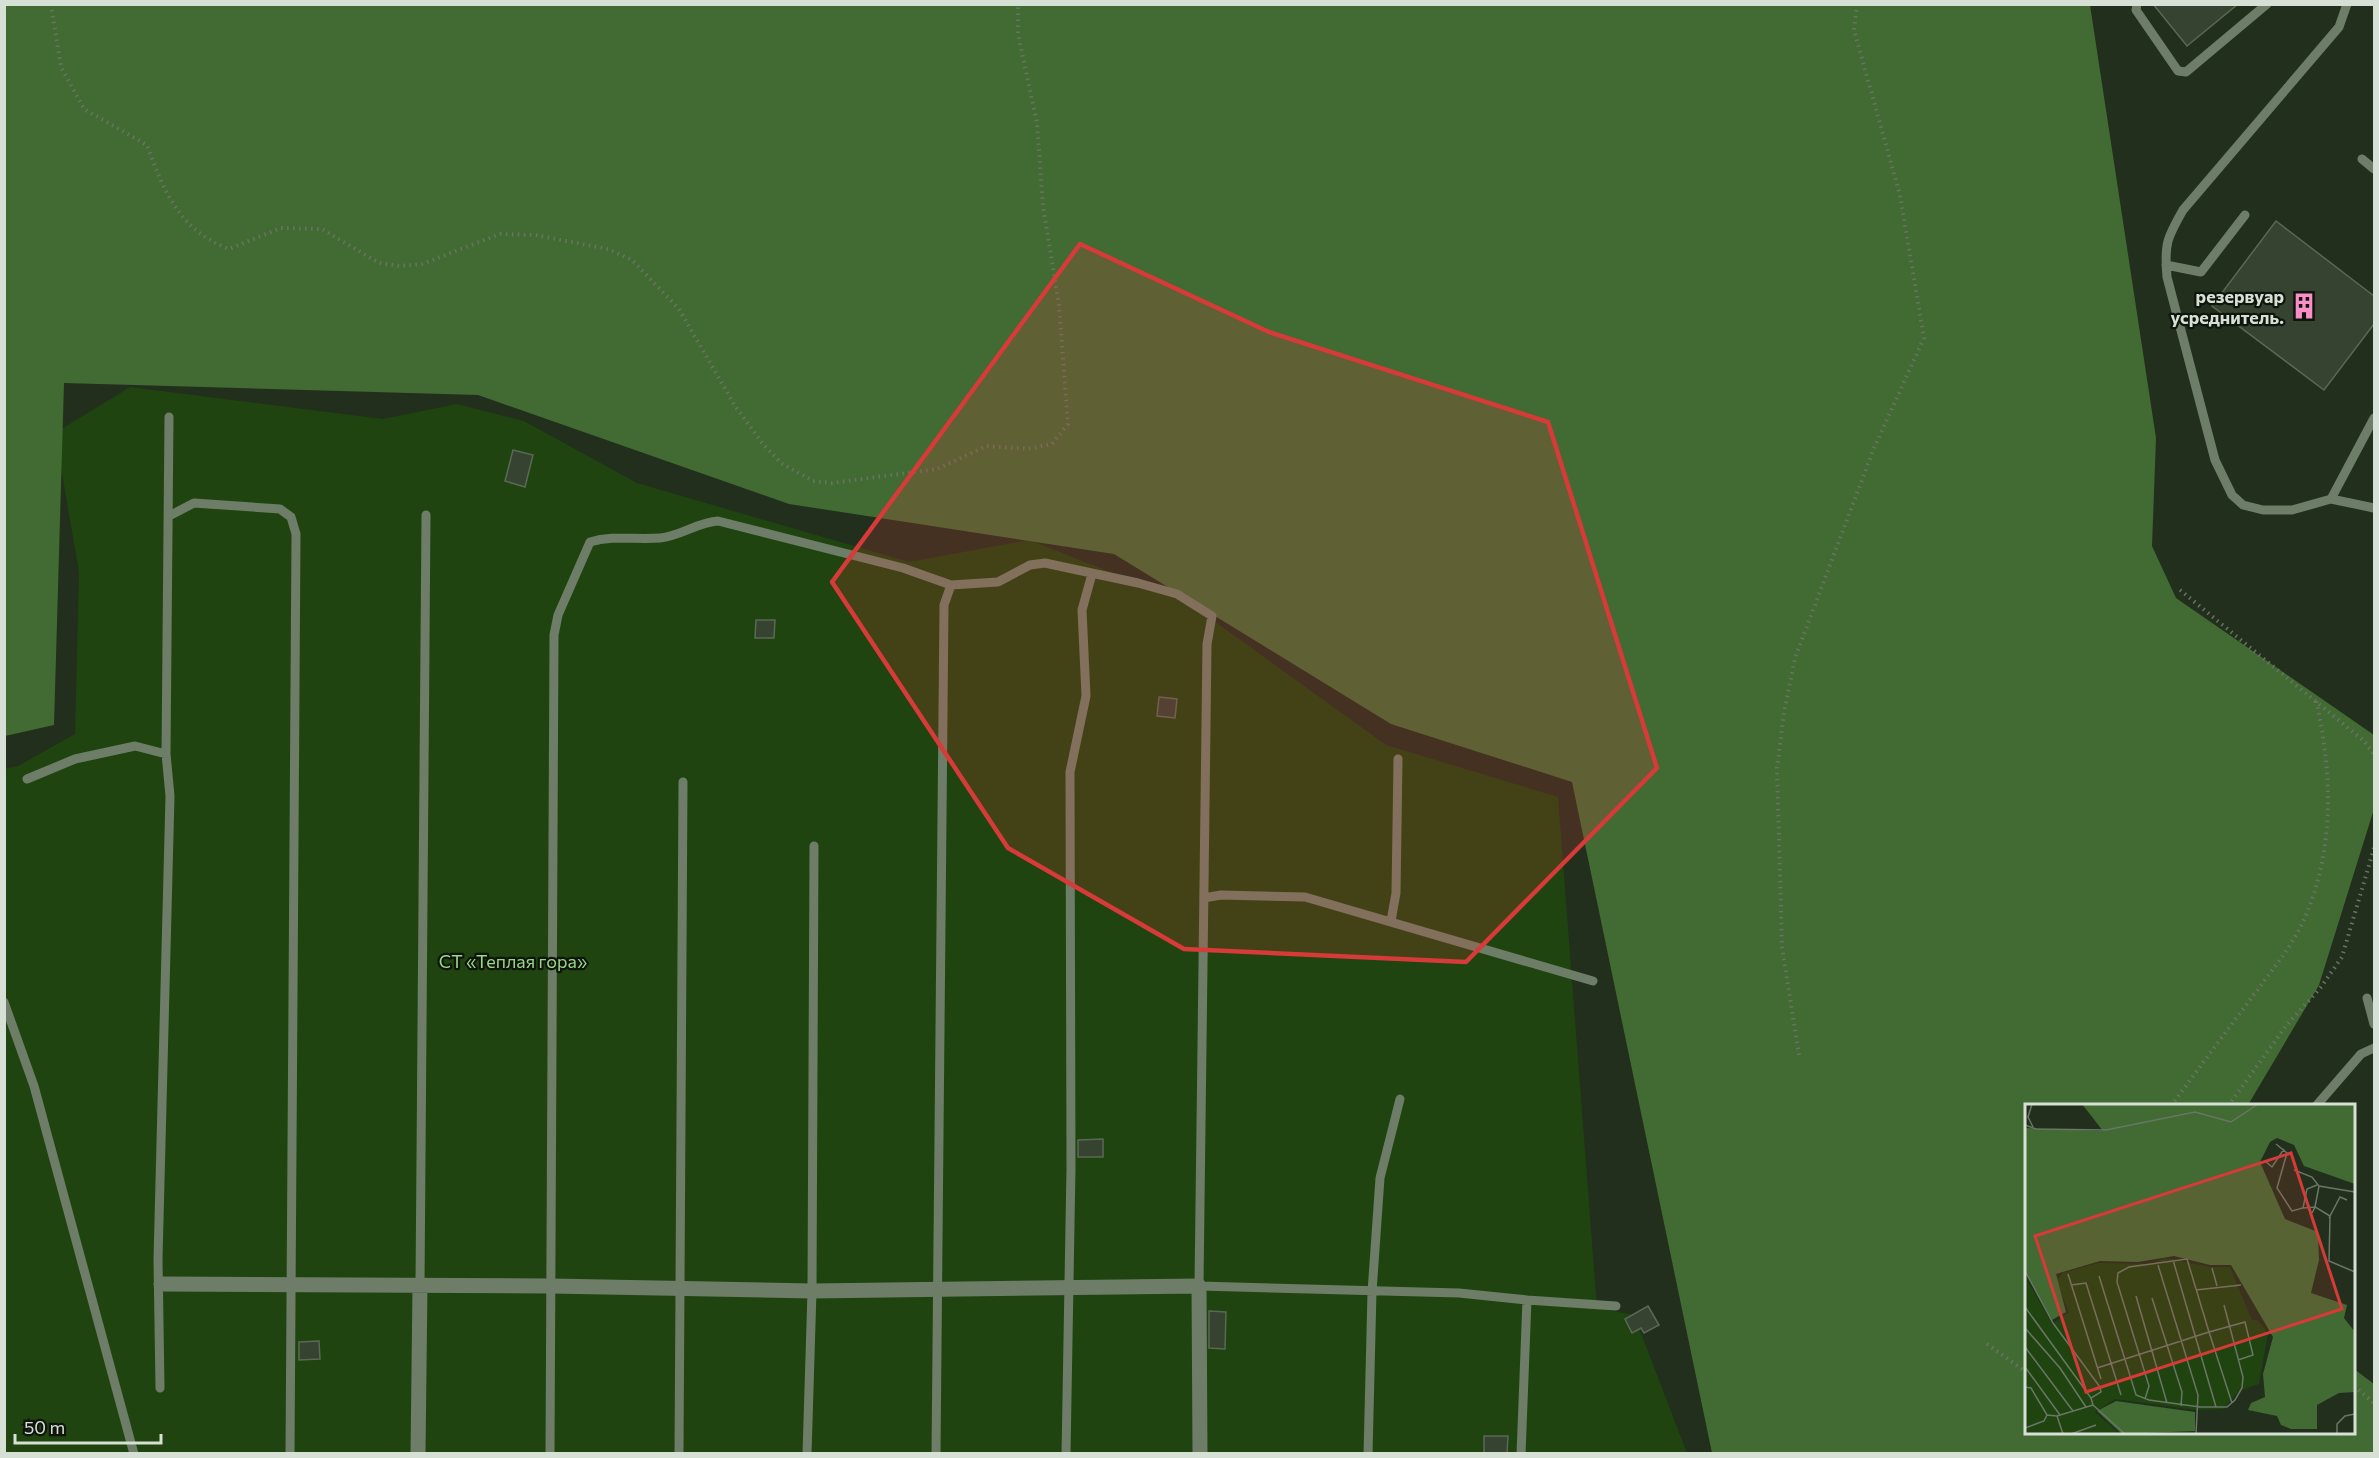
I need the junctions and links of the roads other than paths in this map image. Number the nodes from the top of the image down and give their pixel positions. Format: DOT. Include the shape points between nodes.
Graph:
graph roads {
  1 [pos="2137,4"];
  2 [pos="2267,4"];
  3 [pos="2347,4"];
  4 [pos="2362,159"];
  5 [pos="2374,169"];
  6 [pos="2245,215"];
  7 [pos="2166,265"];
  8 [pos="169,417"];
  9 [pos="2374,418"];
  10 [pos="2331,499"];
  11 [pos="2374,508"];
  12 [pos="426,515"];
  13 [pos="168,516"];
  14 [pos="1092,574"];
  15 [pos="951,585"];
  16 [pos="166,754"];
  17 [pos="1398,759"];
  18 [pos="27,779"];
  19 [pos="683,782"];
  20 [pos="814,846"];
  21 [pos="1204,898"];
  22 [pos="1391,921"];
  23 [pos="1593,981"];
  24 [pos="2367,998"];
  25 [pos="4,1002"];
  26 [pos="2374,1024"];
  27 [pos="2374,1048"];
  28 [pos="1400,1099"];
  29 [pos="2318,1104"];
  30 [pos="160,1284"];
  31 [pos="290,1284"];
  32 [pos="420,1285"];
  33 [pos="551,1286"];
  34 [pos="1199,1286"];
  35 [pos="1068,1288"];
  36 [pos="680,1289"];
  37 [pos="936,1290"];
  38 [pos="812,1292"];
  39 [pos="1372,1292"];
  40 [pos="1527,1300"];
  41 [pos="1616,1306"];
  42 [pos="160,1388"];
  43 [pos="134,1454"];
  44 [pos="290,1454"];
  45 [pos="418,1454"];
  46 [pos="550,1454"];
  47 [pos="679,1454"];
  48 [pos="807,1454"];
  49 [pos="936,1454"];
  50 [pos="1066,1454"];
  51 [pos="1200,1454"];
  52 [pos="1368,1454"];
  53 [pos="1521,1454"];
  1 -- 2 [label="lane" via="2136,10 2178,71 2186,72"];
  3 -- 7 [label="lane" via="2339,27 2183,210 2167,238"];
  4 -- 5 [label="lane"];
  6 -- 7 [label="lane" via="2200,272"];
  7 -- 10 [label="lane" via="2215,460 2232,495 2244,505 2263,510 2292,510"];
  8 -- 13 [label="lane"];
  9 -- 10 [label="lane"];
  10 -- 11 [label="lane"];
  12 -- 32 [label="lane"];
  13 -- 16 [label="lane"];
  13 -- 31 [label="lane" via="194,503 280,509 291,517 296,534"];
  14 -- 15 [label="lane" via="1045,562 1030,565 998,582"];
  14 -- 21 [label="lane" via="1177,594 1212,616 1207,644"];
  14 -- 35 [label="lane" via="1082,610 1086,696 1070,772"];
  15 -- 33 [label="lane" via="903,568 718,521 661,538 605,538 590,542 558,615 554,635"];
  15 -- 37 [label="lane" via="944,605"];
  16 -- 18 [label="lane" via="135,746 75,759"];
  16 -- 30 [label="lane" via="170,796"];
  17 -- 22 [label="lane" via="1396,893"];
  19 -- 36 [label="lane"];
  20 -- 38 [label="lane"];
  21 -- 22 [label="lane" via="1305,897"];
  21 -- 34 [label="lane"];
  22 -- 23 [label="lane"];
  24 -- 26 [label="lane"];
  25 -- 43 [label="lane" via="34,1086"];
  27 -- 29 [label="lane" via="2361,1054"];
  28 -- 39 [label="lane" via="1380,1178"];
  30 -- 31 [label="street"];
  30 -- 42 [label="lane"];
  31 -- 32 [label="street"];
  31 -- 44 [label="lane"];
  32 -- 33 [label="street"];
  32 -- 45 [label="street"];
  33 -- 36 [label="street"];
  33 -- 46 [label="lane"];
  34 -- 35 [label="street"];
  34 -- 39 [label="lane"];
  34 -- 51 [label="street"];
  35 -- 37 [label="street"];
  35 -- 50 [label="lane"];
  36 -- 38 [label="street"];
  36 -- 47 [label="lane"];
  37 -- 38 [label="street"];
  37 -- 49 [label="lane"];
  38 -- 48 [label="lane"];
  39 -- 40 [label="lane" via="1459,1293"];
  39 -- 52 [label="lane"];
  40 -- 41 [label="lane"];
  40 -- 53 [label="lane"];
}
